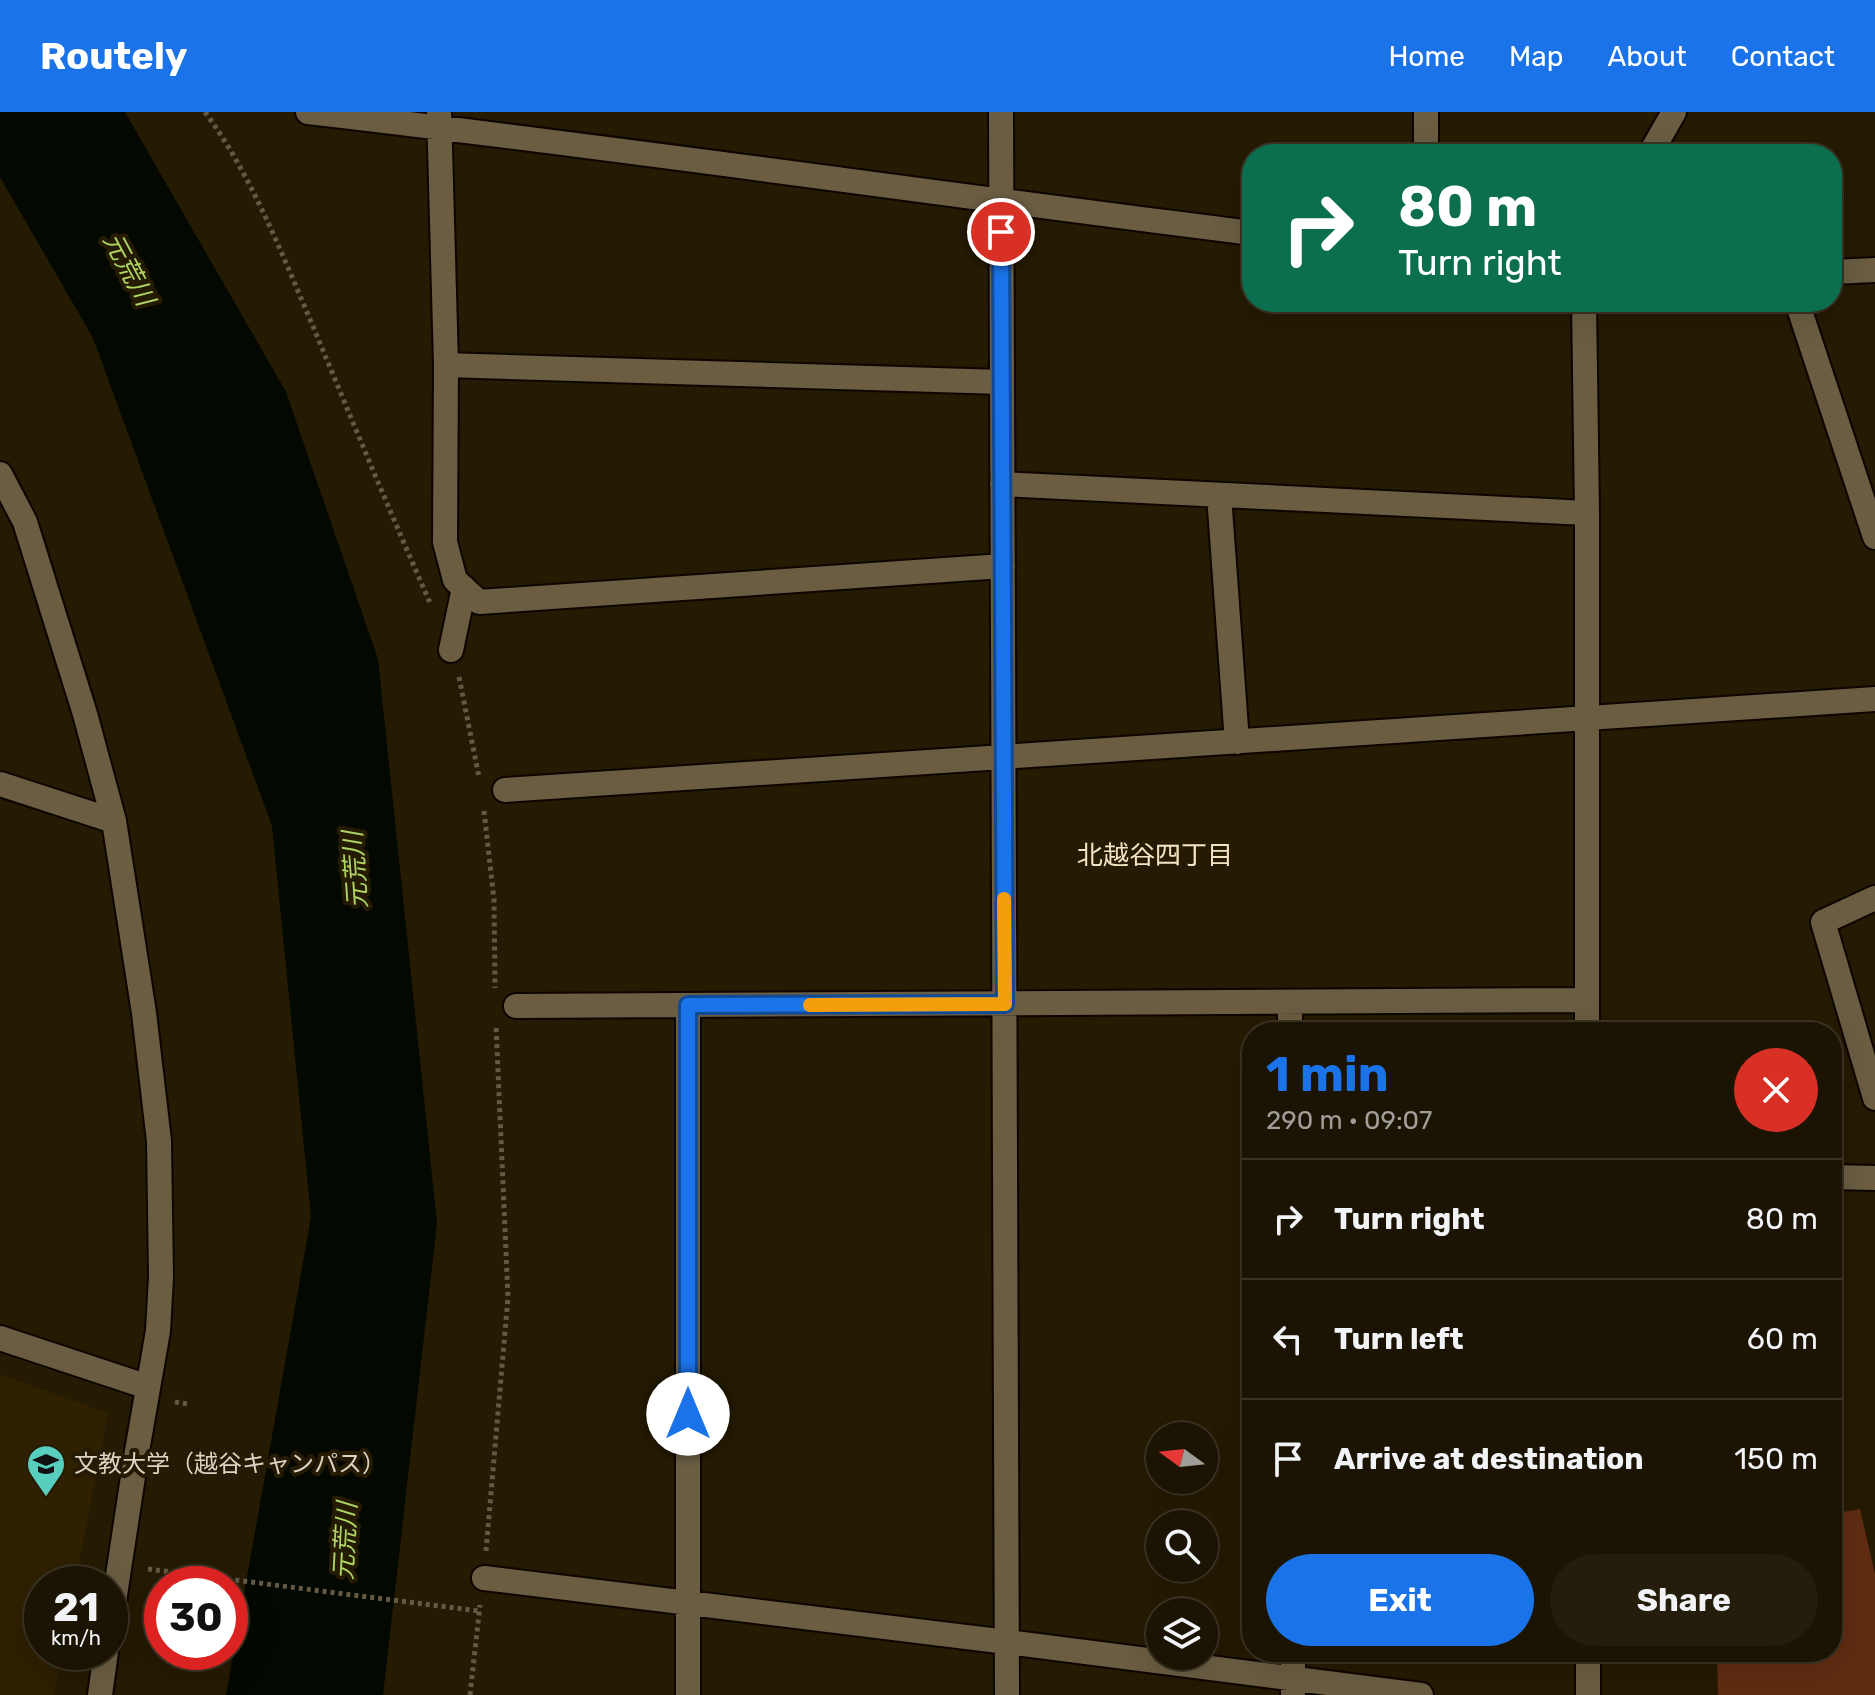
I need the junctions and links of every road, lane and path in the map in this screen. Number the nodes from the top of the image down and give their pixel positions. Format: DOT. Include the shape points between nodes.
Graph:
graph roads {
  1 [pos="205,112"];
  2 [pos="308,112"];
  3 [pos="1001,112"];
  4 [pos="1426,112"];
  5 [pos="1674,112"];
  6 [pos="439,119"];
  7 [pos="1426,144"];
  8 [pos="1656,144"];
  9 [pos="1001,202"];
  10 [pos="1242,232"];
  11 [pos="1875,270"];
  12 [pos="1842,272"];
  13 [pos="1584,312"];
  14 [pos="1800,312"];
  15 [pos="446,365"];
  16 [pos="1002,382"];
  17 [pos="0,474"];
  18 [pos="1002,484"];
  19 [pos="1219,495"];
  20 [pos="1587,513"];
  21 [pos="1875,537"];
  22 [pos="1003,566"];
  23 [pos="458,591"];
  24 [pos="451,650"];
  25 [pos="1875,699"];
  26 [pos="1587,719"];
  27 [pos="1237,742"];
  28 [pos="1003,758"];
  29 [pos="480,779"];
  30 [pos="0,784"];
  31 [pos="505,790"];
  32 [pos="484,809"];
  33 [pos="114,821"];
  34 [pos="1875,898"];
  35 [pos="495,992"];
  36 [pos="1587,1000"];
  37 [pos="1290,1002"];
  38 [pos="1005,1004"];
  39 [pos="688,1005"];
  40 [pos="516,1006"];
  41 [pos="496,1021"];
  42 [pos="1290,1022"];
  43 [pos="1587,1022"];
  44 [pos="1875,1098"];
  45 [pos="1842,1177"];
  46 [pos="1875,1178"];
  47 [pos="0,1338"];
  48 [pos="148,1387"];
  49 [pos="120,1566"];
  50 [pos="484,1578"];
  51 [pos="248,1582"];
  52 [pos="688,1603"];
  53 [pos="479,1611"];
  54 [pos="1007,1642"];
  55 [pos="1293,1662"];
  56 [pos="1588,1662"];
  57 [pos="103,1670"];
  58 [pos="1293,1687"];
  59 [pos="100,1695"];
  60 [pos="470,1695"];
  61 [pos="688,1695"];
  62 [pos="1007,1695"];
  63 [pos="1421,1695"];
  64 [pos="1588,1695"];
  1 -- 24 [label="path" via="288,268"];
  2 -- 6 [label="street"];
  3 -- 9 [label="street"];
  4 -- 7 [label="street"];
  5 -- 8 [label="street"];
  6 -- 9 [label="street"];
  6 -- 15 [label="street"];
  9 -- 10 [label="street"];
  9 -- 16 [label="street"];
  11 -- 12 [label="street"];
  13 -- 20 [label="street"];
  14 -- 21 [label="street"];
  15 -- 16 [label="street"];
  15 -- 23 [label="street" via="445,542"];
  16 -- 18 [label="street"];
  17 -- 33 [label="street" via="25,522"];
  18 -- 19 [label="street"];
  18 -- 22 [label="street"];
  19 -- 20 [label="street"];
  19 -- 27 [label="street"];
  20 -- 26 [label="street"];
  22 -- 23 [label="street" via="479,602"];
  22 -- 28 [label="street"];
  23 -- 24 [label="street"];
  24 -- 29 [label="path"];
  25 -- 26 [label="street"];
  26 -- 27 [label="street"];
  26 -- 36 [label="street"];
  27 -- 28 [label="street"];
  28 -- 31 [label="street"];
  28 -- 38 [label="street"];
  30 -- 33 [label="street"];
  32 -- 35 [label="path" via="494,900"];
  33 -- 48 [label="street" via="159,1141 161,1277"];
  34 -- 44 [label="street" via="1823,922"];
  36 -- 37 [label="street"];
  36 -- 43 [label="street"];
  37 -- 38 [label="street"];
  37 -- 42 [label="street"];
  38 -- 39 [label="street"];
  38 -- 54 [label="street"];
  39 -- 40 [label="street"];
  39 -- 52 [label="street"];
  41 -- 50 [label="path" via="508,1297"];
  45 -- 46 [label="street"];
  47 -- 48 [label="street"];
  48 -- 49 [label="street"];
  50 -- 52 [label="street"];
  50 -- 53 [label="path"];
  51 -- 53 [label="path"];
  52 -- 54 [label="street"];
  52 -- 61 [label="street"];
  53 -- 60 [label="path"];
  54 -- 58 [label="street"];
  54 -- 62 [label="street"];
  55 -- 58 [label="street"];
  56 -- 64 [label="street"];
  57 -- 59 [label="street"];
  58 -- 63 [label="street"];
}
